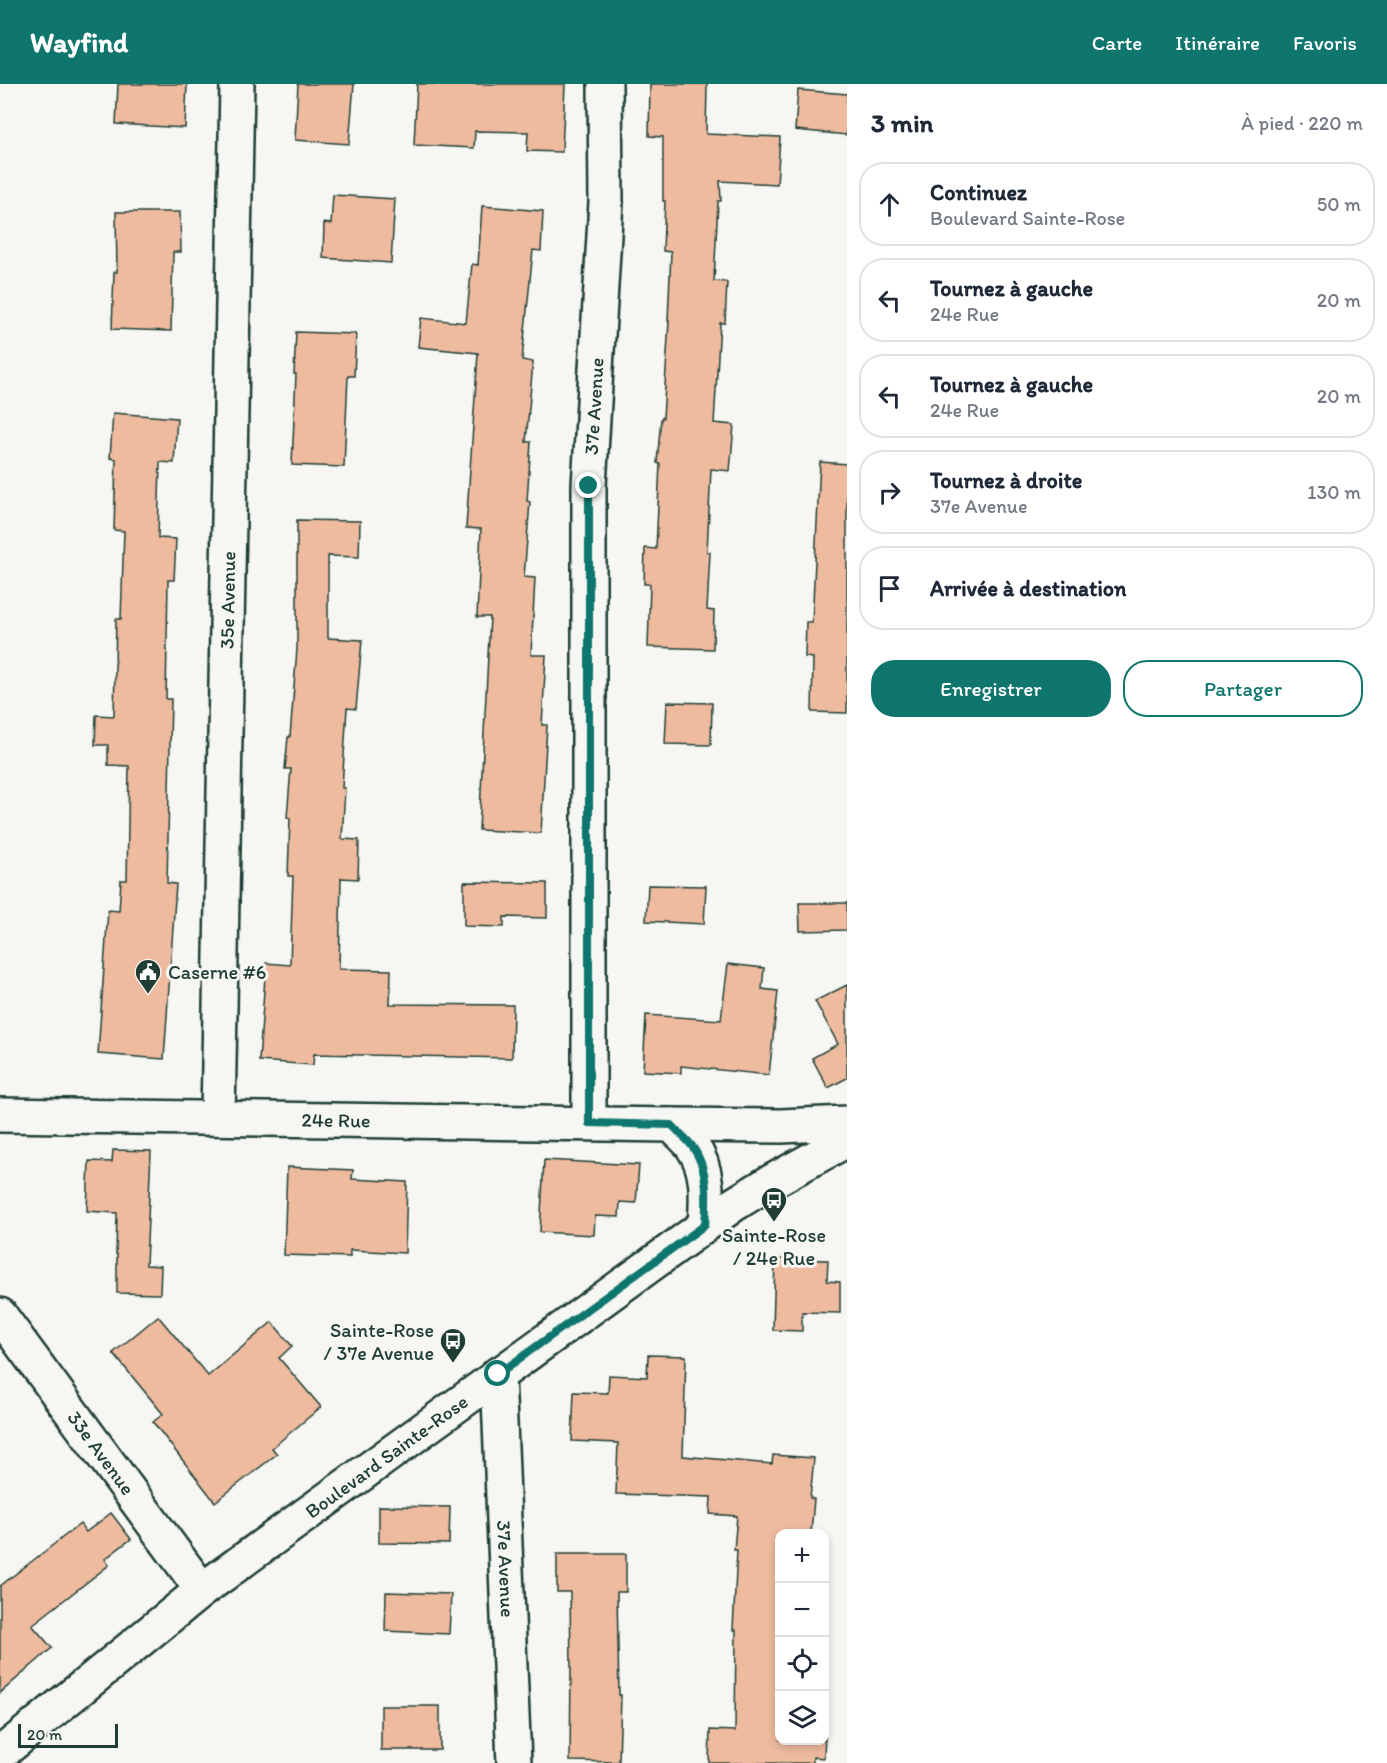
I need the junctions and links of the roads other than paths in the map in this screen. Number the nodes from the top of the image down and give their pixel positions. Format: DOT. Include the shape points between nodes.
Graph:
graph roads {
  1 [pos="237,84"];
  2 [pos="605,84"];
  3 [pos="0,1115"];
  4 [pos="218,1118"];
  5 [pos="589,1123"];
  6 [pos="847,1123"];
  7 [pos="672,1125"];
  8 [pos="847,1140"];
  9 [pos="705,1225"];
  10 [pos="0,1314"];
  11 [pos="498,1374"];
  12 [pos="202,1590"];
  13 [pos="0,1754"];
  14 [pos="514,1763"];
  1 -- 4 [label="street, 35e Avenue"];
  2 -- 5 [label="street, 37e Avenue" via="606,202 589,486"];
  3 -- 4 [label="street, 24e Rue"];
  4 -- 5 [label="street, 24e Rue"];
  5 -- 7 [label="street, 24e Rue"];
  6 -- 7 [label="street, 24e Rue"];
  7 -- 9 [label="street" via="692,1146 702,1164 707,1191"];
  8 -- 9 [label="street, Boulevard Sainte-Rose" via="767,1184"];
  9 -- 11 [label="street, Boulevard Sainte-Rose"];
  10 -- 12 [label="street, 33e Avenue"];
  11 -- 12 [label="street, Boulevard Sainte-Rose"];
  11 -- 14 [label="street, 37e Avenue"];
  12 -- 13 [label="street, Boulevard Sainte-Rose"];
}
